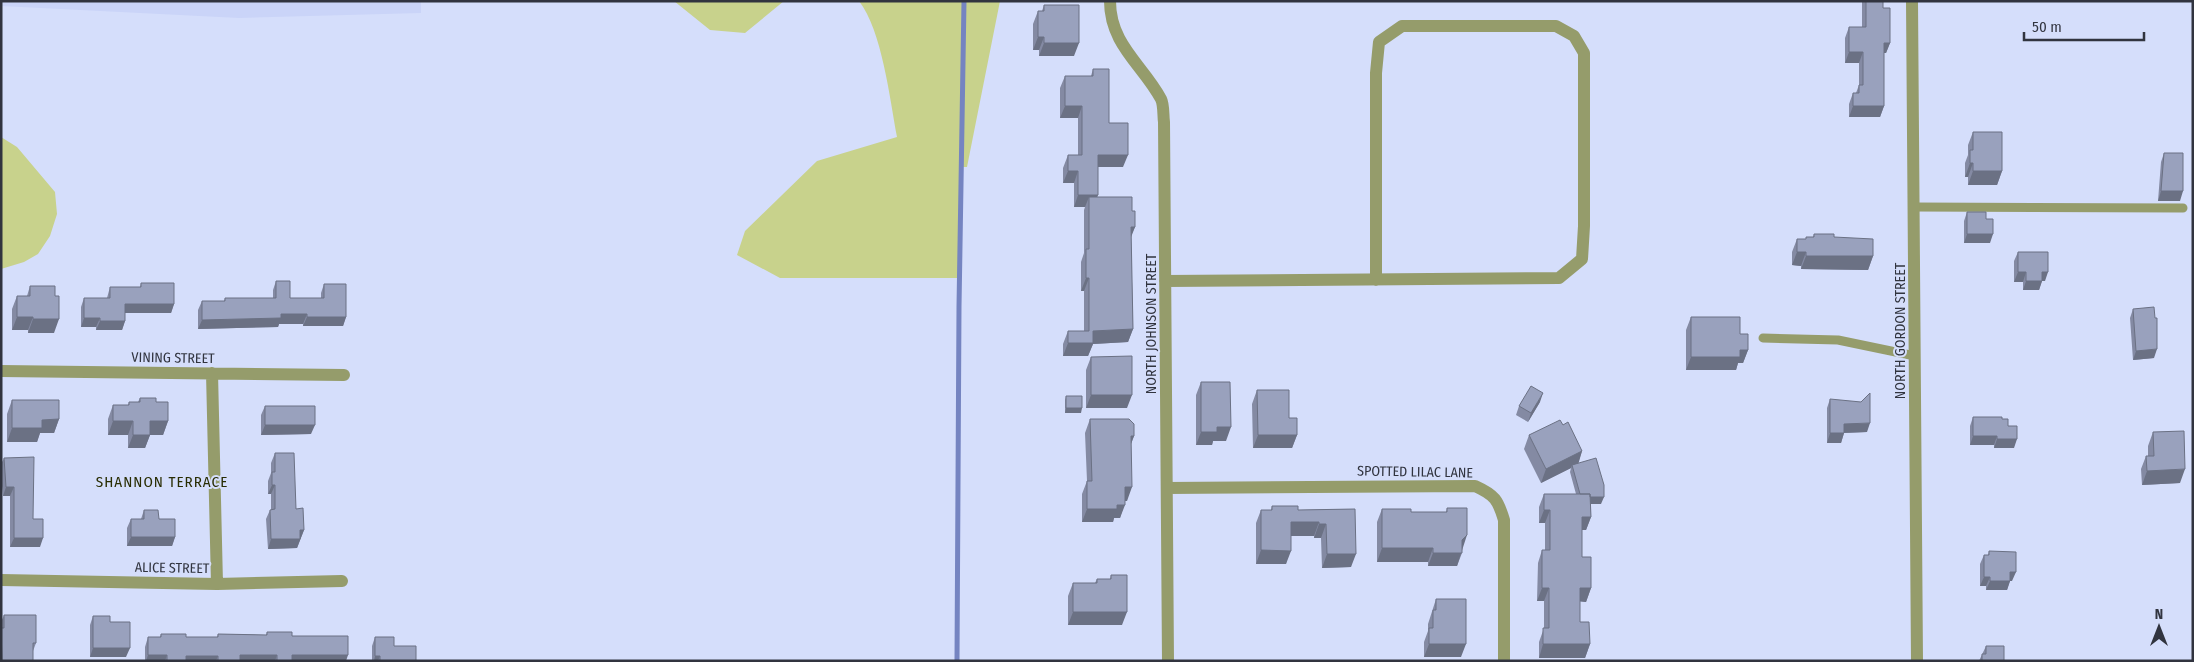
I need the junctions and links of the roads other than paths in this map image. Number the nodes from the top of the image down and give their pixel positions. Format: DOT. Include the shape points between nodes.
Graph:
graph roads {
  1 [pos="1110,1"];
  2 [pos="1912,1"];
  3 [pos="1914,207"];
  4 [pos="2184,208"];
  5 [pos="1376,280"];
  6 [pos="1165,281"];
  7 [pos="1763,338"];
  8 [pos="1915,356"];
  9 [pos="1,371"];
  10 [pos="212,373"];
  11 [pos="344,375"];
  12 [pos="1167,488"];
  13 [pos="1,580"];
  14 [pos="342,581"];
  15 [pos="218,584"];
  16 [pos="1168,661"];
  17 [pos="1504,661"];
  18 [pos="1917,661"];
  1 -- 6 [label="street, NORTH JOHNSON STREET" via="1121,45 1162,101"];
  2 -- 3 [label="street, NORTH GORDON STREET"];
  3 -- 4 [label="lane"];
  3 -- 8 [label="street, NORTH GORDON STREET"];
  5 -- 5 [label="street" via="1559,278 1582,259 1584,53 1574,36 1556,26 1402,26 1379,42 1376,73"];
  5 -- 6 [label="street"];
  6 -- 12 [label="street, NORTH JOHNSON STREET"];
  7 -- 8 [label="lane" via="1838,340"];
  8 -- 18 [label="street, NORTH GORDON STREET"];
  9 -- 10 [label="street, VINING STREET"];
  10 -- 11 [label="street, VINING STREET"];
  10 -- 15 [label="street"];
  12 -- 16 [label="street, NORTH JOHNSON STREET"];
  12 -- 17 [label="street, SPOTTED LILAC LANE" via="1475,486 1489,492 1499,502 1504,520"];
  13 -- 15 [label="street, ALICE STREET"];
  14 -- 15 [label="street, ALICE STREET"];
}
